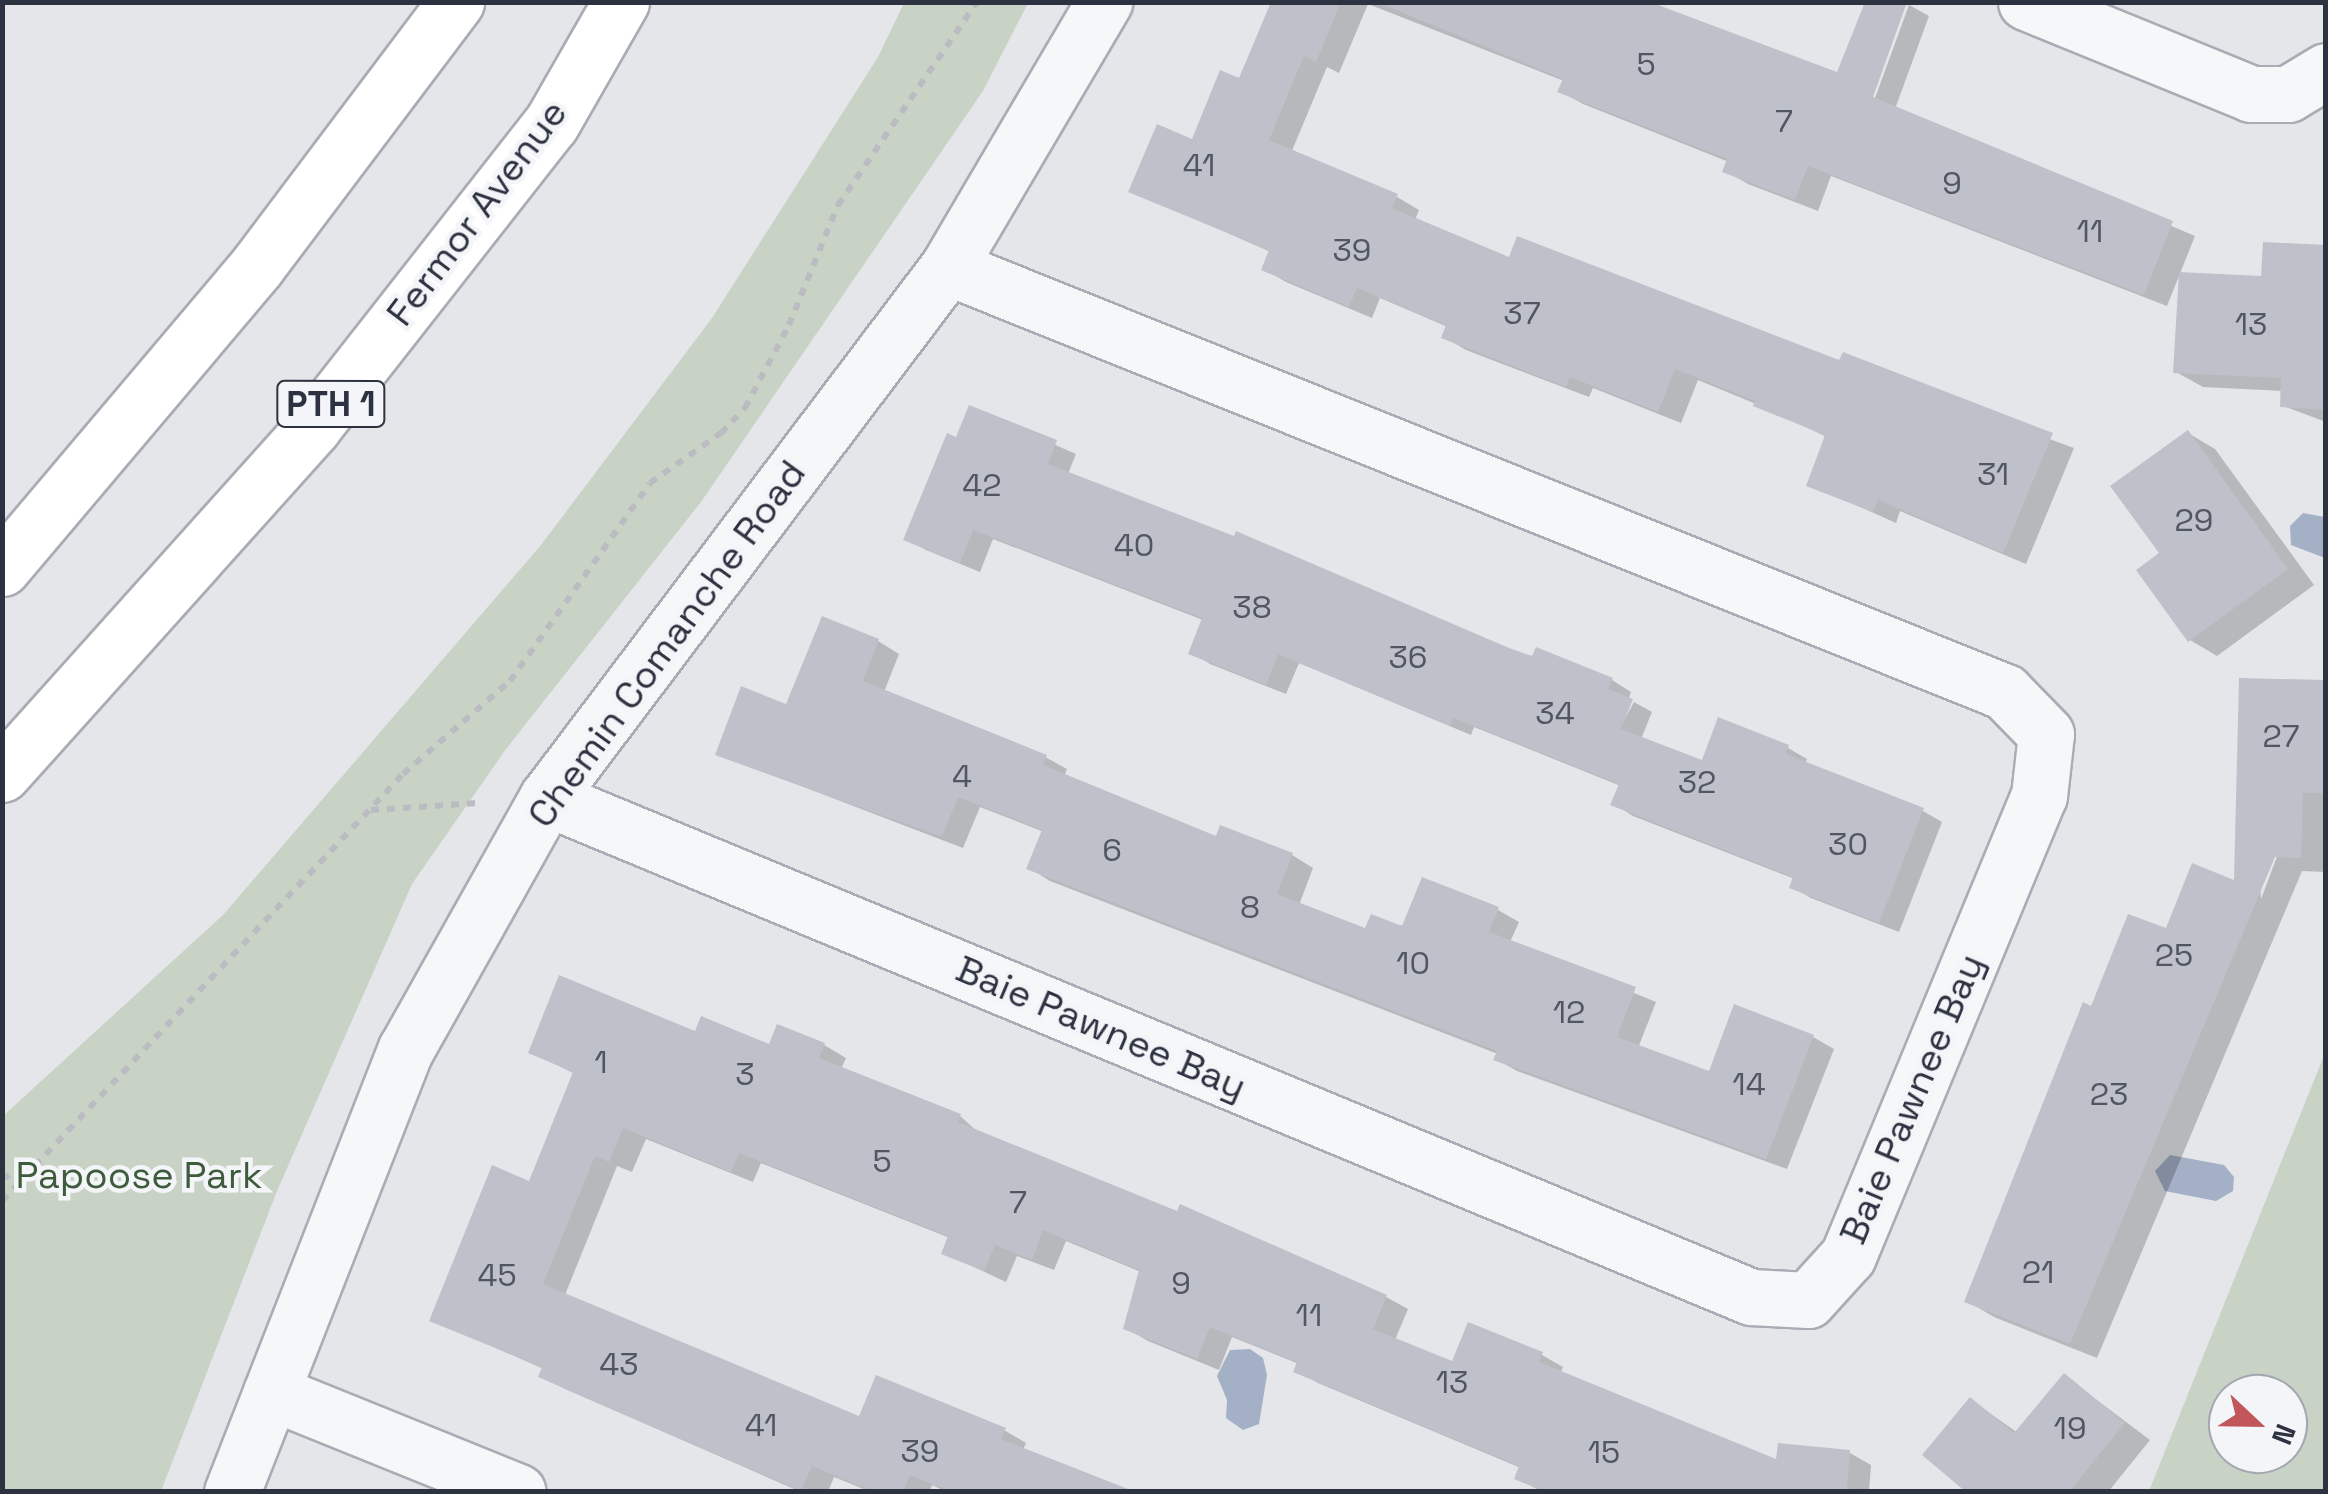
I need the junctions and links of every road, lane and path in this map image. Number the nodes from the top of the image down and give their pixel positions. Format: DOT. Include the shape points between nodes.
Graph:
graph roads {
  1 [pos="456,2"];
  2 [pos="621,2"];
  3 [pos="977,2"];
  4 [pos="1104,2"];
  5 [pos="2026,2"];
  6 [pos="2326,71"];
  7 [pos="948,267"];
  8 [pos="2,568"];
  9 [pos="2,774"];
  10 [pos="547,798"];
  11 [pos="370,810"];
  12 [pos="34,1161"];
  13 [pos="2,1179"];
  14 [pos="2,1201"];
  15 [pos="272,1392"];
  16 [pos="232,1492"];
  17 [pos="518,1492"];
  1 -- 8 [label="highway" via="257,266"];
  2 -- 9 [label="highway, Fermor Avenue / PTH 1" via="551,124 313,427"];
  3 -- 11 [label="path" via="838,205 789,325 744,408 721,433 650,482 510,681"];
  4 -- 7 [label="street, Chemin Comanche Road"];
  5 -- 6 [label="street" via="2251,94 2288,94"];
  7 -- 10 [label="street, Chemin Comanche Road"];
  7 -- 10 [label="street, Baie Pawnee Bay" via="2006,692 2046,734 2039,796 1848,1256 1808,1300 1751,1297"];
  10 -- 11 [label="path"];
  10 -- 15 [label="street, Chemin Comanche Road" via="406,1050"];
  11 -- 12 [label="path"];
  12 -- 13 [label="path"];
  12 -- 14 [label="path"];
  15 -- 16 [label="street, Chemin Comanche Road"];
  15 -- 17 [label="street"];
}
